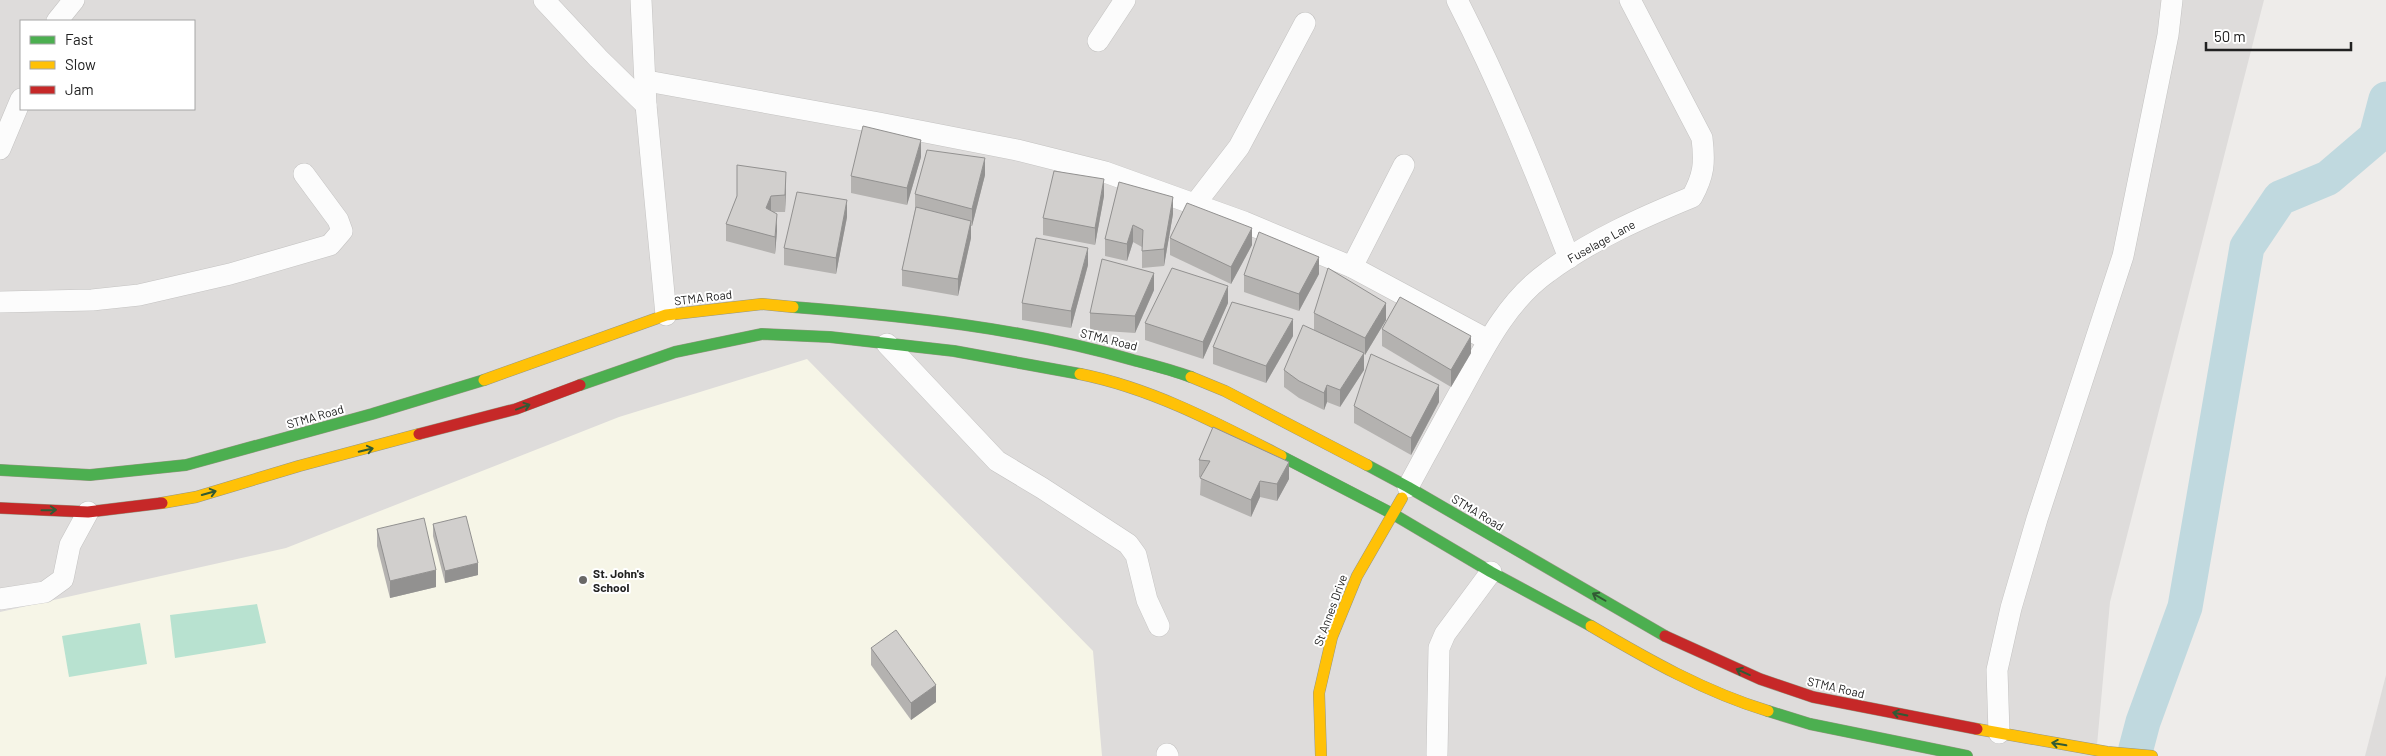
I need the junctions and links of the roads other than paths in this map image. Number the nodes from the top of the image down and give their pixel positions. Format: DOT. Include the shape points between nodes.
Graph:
graph roads {
  1 [pos="74,0"];
  2 [pos="544,0"];
  3 [pos="641,0"];
  4 [pos="1125,0"];
  5 [pos="1457,0"];
  6 [pos="1630,0"];
  7 [pos="2172,0"];
  8 [pos="58,20"];
  9 [pos="1305,23"];
  10 [pos="1098,42"];
  11 [pos="646,81"];
  12 [pos="20,101"];
  13 [pos="646,105"];
  14 [pos="0,149"];
  15 [pos="1404,165"];
  16 [pos="304,174"];
  17 [pos="1195,204"];
  18 [pos="1569,258"];
  19 [pos="1352,267"];
  20 [pos="0,302"];
  21 [pos="666,315"];
  22 [pos="1488,340"];
  23 [pos="887,344"];
  24 [pos="0,470"];
  25 [pos="1408,487"];
  26 [pos="0,508"];
  27 [pos="88,512"];
  28 [pos="1392,514"];
  29 [pos="1491,572"];
  30 [pos="0,599"];
  31 [pos="1159,626"];
  32 [pos="1999,733"];
  33 [pos="1437,754"];
  34 [pos="1320,756"];
  35 [pos="1967,756"];
  36 [pos="2152,756"];
  1 -- 8 [label="street"];
  2 -- 13 [label="street"];
  3 -- 11 [label="street"];
  4 -- 10 [label="street"];
  5 -- 18 [label="street" via="1488,61"];
  6 -- 18 [label="street, Fuselage Lane" via="1702,138 1705,162 1692,198 1642,218"];
  7 -- 32 [label="street" via="2168,35 2123,256 2037,519 2009,617 1997,670"];
  9 -- 17 [label="street" via="1239,147"];
  11 -- 13 [label="street"];
  11 -- 17 [label="street" via="1017,150 1105,172"];
  12 -- 14 [label="street"];
  13 -- 21 [label="street"];
  15 -- 19 [label="street"];
  16 -- 20 [label="street" via="338,220 342,231 330,245 230,274 140,295 92,300"];
  17 -- 19 [label="street"];
  18 -- 22 [label="street, Fuselage Lane" via="1546,272 1514,304"];
  19 -- 22 [label="street"];
  21 -- 24 [label="main road, STMA Road" via="504,374 186,465 90,474"];
  21 -- 25 [label="main road, STMA Road" via="762,304 834,308 955,323 1089,347 1182,374 1225,391"];
  22 -- 25 [label="street, Fuselage Lane"];
  27 -- 23 [label="main road, one-way" via="196,497 299,466 516,409 675,352 762,334"];
  23 -- 28 [label="main road" via="1083,374 1138,390 1212,421"];
  23 -- 31 [label="street" via="997,461 1128,544 1136,555 1147,600"];
  25 -- 28 [label="main road, St Annes Drive"];
  32 -- 25 [label="main road, STMA Road, one-way" via="1813,697 1760,679 1670,639"];
  26 -- 27 [label="main road, one-way"];
  27 -- 30 [label="street" via="70,545 63,579 45,592"];
  28 -- 29 [label="main road"];
  28 -- 34 [label="main road, St Annes Drive" via="1357,576 1332,637 1320,693"];
  29 -- 33 [label="street" via="1445,634 1439,648"];
  29 -- 35 [label="main road" via="1657,664 1751,706 1810,724"];
  36 -- 32 [label="main road, STMA Road, one-way" via="2108,752"];
}
